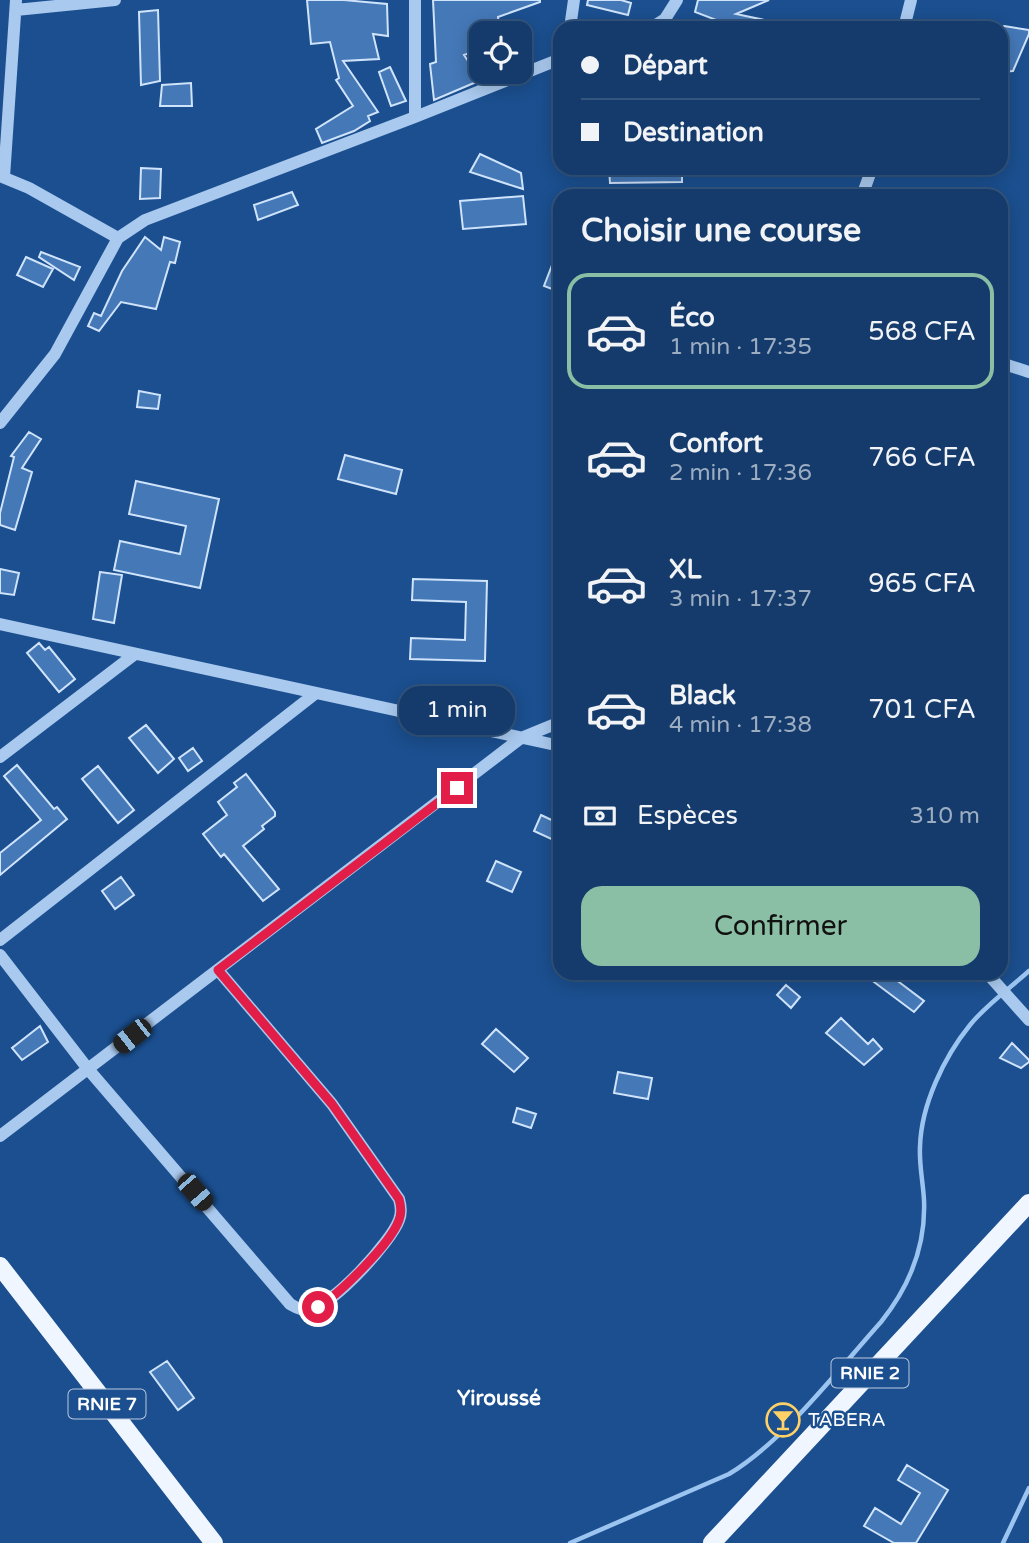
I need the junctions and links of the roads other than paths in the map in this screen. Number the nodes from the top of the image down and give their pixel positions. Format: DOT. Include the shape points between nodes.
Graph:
graph roads {
  1 [pos="115,0"];
  2 [pos="415,0"];
  3 [pos="574,0"];
  4 [pos="677,0"];
  5 [pos="911,0"];
  6 [pos="16,5"];
  7 [pos="571,21"];
  8 [pos="662,21"];
  9 [pos="906,21"];
  10 [pos="553,62"];
  11 [pos="415,117"];
  12 [pos="2,176"];
  13 [pos="118,238"];
  14 [pos="1008,365"];
  15 [pos="1029,372"];
  16 [pos="0,423"];
  17 [pos="0,624"];
  18 [pos="135,654"];
  19 [pos="316,693"];
  20 [pos="553,725"];
  21 [pos="522,738"];
  22 [pos="553,745"];
  23 [pos="0,757"];
  24 [pos="0,940"];
  25 [pos="0,956"];
  26 [pos="218,970"];
  27 [pos="993,980"];
  28 [pos="1029,1020"];
  29 [pos="88,1069"];
  30 [pos="0,1136"];
  31 [pos="1029,1203"];
  32 [pos="0,1266"];
  33 [pos="214,1543"];
  34 [pos="712,1543"];
  1 -- 6 [label="street"];
  2 -- 11 [label="street"];
  3 -- 7 [label="street"];
  4 -- 8 [label="street"];
  5 -- 9 [label="street"];
  6 -- 12 [label="street"];
  10 -- 11 [label="street"];
  11 -- 13 [label="street" via="186,203 145,220"];
  12 -- 13 [label="street"];
  13 -- 16 [label="street" via="55,354"];
  14 -- 15 [label="street"];
  17 -- 18 [label="street"];
  18 -- 19 [label="street"];
  18 -- 23 [label="street"];
  19 -- 21 [label="street"];
  19 -- 24 [label="street"];
  20 -- 21 [label="street"];
  21 -- 22 [label="street"];
  21 -- 26 [label="street"];
  25 -- 29 [label="street"];
  26 -- 29 [label="street"];
  26 -- 29 [label="street" via="332,1104 399,1199 401,1217 394,1231 348,1285 328,1301 307,1310 290,1304"];
  27 -- 28 [label="street"];
  29 -- 30 [label="street"];
  31 -- 34 [label="main road, RNIE 2"];
  32 -- 33 [label="main road, RNIE 7"];
}
